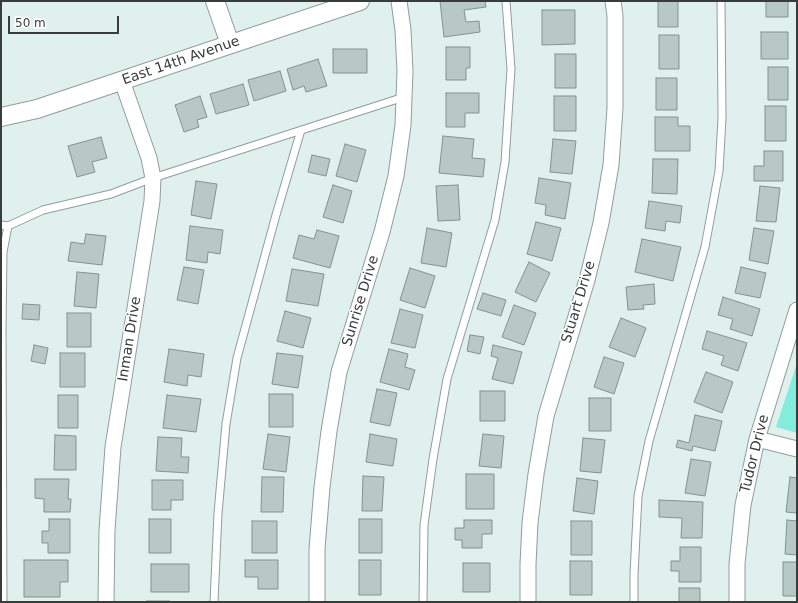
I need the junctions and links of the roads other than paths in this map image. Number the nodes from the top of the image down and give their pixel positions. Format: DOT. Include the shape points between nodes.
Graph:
graph roads {
  1 [pos="215,1"];
  2 [pos="360,1"];
  3 [pos="399,1"];
  4 [pos="506,1"];
  5 [pos="613,1"];
  6 [pos="721,1"];
  7 [pos="230,44"];
  8 [pos="122,81"];
  9 [pos="404,97"];
  10 [pos="1,117"];
  11 [pos="301,130"];
  12 [pos="153,178"];
  13 [pos="4,225"];
  14 [pos="797,310"];
  15 [pos="757,439"];
  16 [pos="797,449"];
  17 [pos="3,602"];
  18 [pos="106,602"];
  19 [pos="214,602"];
  20 [pos="317,602"];
  21 [pos="423,602"];
  22 [pos="528,602"];
  23 [pos="634,602"];
  24 [pos="737,602"];
  1 -- 7 [label="street"];
  2 -- 7 [label="street, East 14th Avenue"];
  3 -- 9 [label="street, Sunrise Drive" via="403,30"];
  4 -- 21 [label="lane" via="511,69 505,162 495,220 447,379 424,525"];
  5 -- 22 [label="street, Stuart Drive" via="616,108 611,165 602,223 546,416 530,524"];
  6 -- 23 [label="lane" via="722,118 719,171 705,248 649,441 638,496"];
  7 -- 8 [label="street, East 14th Avenue"];
  8 -- 10 [label="street, East 14th Avenue" via="37,109"];
  8 -- 12 [label="street, Inman Drive" via="149,158"];
  9 -- 11 [label="lane"];
  9 -- 20 [label="street, Sunrise Drive" via="396,176 382,232 339,372 322,487"];
  11 -- 12 [label="lane"];
  11 -- 19 [label="lane" via="237,358 226,424"];
  12 -- 13 [label="lane" via="111,194 43,210"];
  12 -- 18 [label="street, Inman Drive" via="152,202 113,446 107,530"];
  13 -- 17 [label="lane"];
  14 -- 15 [label="street, Tudor Drive"];
  15 -- 16 [label="street"];
  15 -- 24 [label="street, Tudor Drive" via="743,505"];
}
